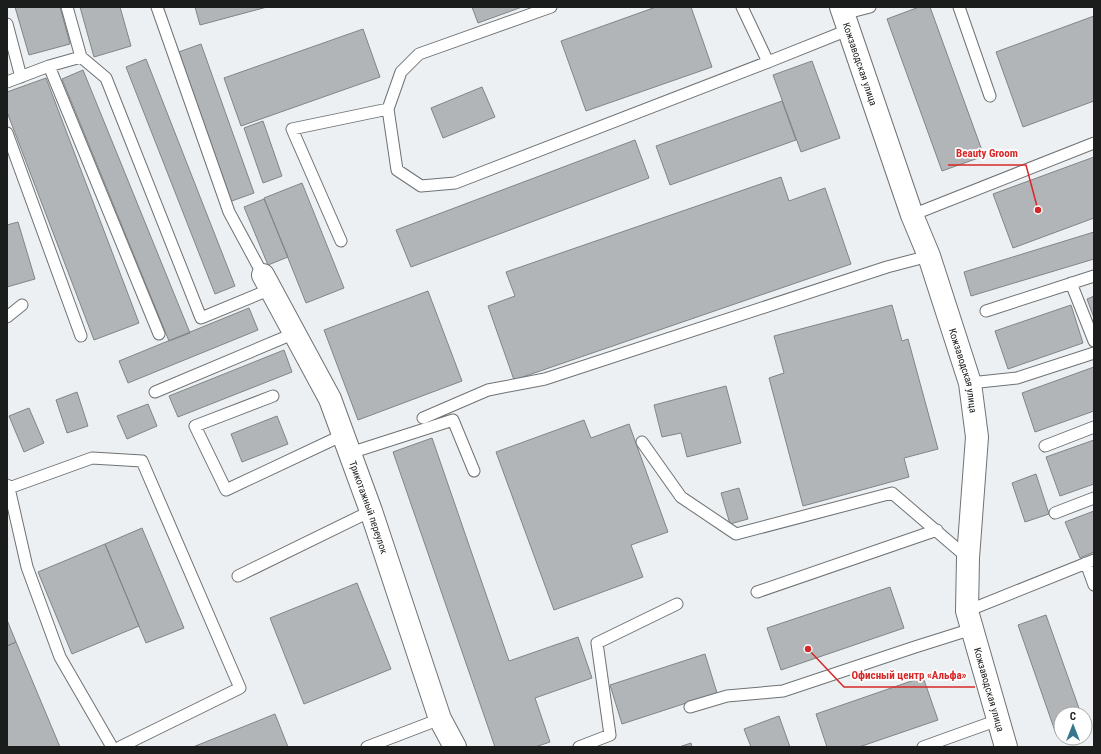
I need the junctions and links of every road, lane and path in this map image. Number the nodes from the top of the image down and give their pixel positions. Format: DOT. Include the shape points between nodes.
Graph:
graph roads {
  1 [pos="67,7"];
  2 [pos="157,7"];
  3 [pos="551,7"];
  4 [pos="742,7"];
  5 [pos="870,7"];
  6 [pos="959,7"];
  7 [pos="844,17"];
  8 [pos="7,24"];
  9 [pos="81,57"];
  10 [pos="768,62"];
  11 [pos="49,66"];
  12 [pos="21,77"];
  13 [pos="7,82"];
  14 [pos="990,96"];
  15 [pos="388,109"];
  16 [pos="7,133"];
  17 [pos="1094,143"];
  18 [pos="912,215"];
  19 [pos="341,241"];
  20 [pos="929,256"];
  21 [pos="1094,276"];
  22 [pos="267,282"];
  23 [pos="1071,283"];
  24 [pos="22,305"];
  25 [pos="986,310"];
  26 [pos="7,317"];
  27 [pos="295,333"];
  28 [pos="159,334"];
  29 [pos="81,336"];
  30 [pos="1094,341"];
  31 [pos="1094,353"];
  32 [pos="970,383"];
  33 [pos="155,392"];
  34 [pos="273,396"];
  35 [pos="423,418"];
  36 [pos="1094,427"];
  37 [pos="642,442"];
  38 [pos="346,444"];
  39 [pos="1045,446"];
  40 [pos="474,471"];
  41 [pos="8,487"];
  42 [pos="1094,498"];
  43 [pos="371,511"];
  44 [pos="1055,513"];
  45 [pos="937,530"];
  46 [pos="968,558"];
  47 [pos="1090,562"];
  48 [pos="238,576"];
  49 [pos="1094,585"];
  50 [pos="757,592"];
  51 [pos="677,604"];
  52 [pos="969,620"];
  53 [pos="690,707"];
  54 [pos="440,719"];
  55 [pos="998,720"];
  56 [pos="112,747"];
  57 [pos="120,747"];
  58 [pos="367,747"];
  59 [pos="455,747"];
  60 [pos="579,747"];
  61 [pos="923,747"];
  62 [pos="1006,747"];
  1 -- 9 [label="lane"];
  2 -- 22 [label="lane" via="229,212"];
  3 -- 15 [label="lane" via="419,54 401,72"];
  4 -- 10 [label="lane"];
  5 -- 7 [label="lane"];
  6 -- 14 [label="lane"];
  7 -- 10 [label="lane"];
  7 -- 18 [label="street, Кожзаводская улица"];
  8 -- 12 [label="lane"];
  9 -- 11 [label="lane"];
  9 -- 22 [label="lane" via="106,78 201,318"];
  10 -- 15 [label="lane" via="455,183 421,186 397,170"];
  11 -- 12 [label="lane"];
  11 -- 28 [label="lane"];
  12 -- 13 [label="lane"];
  15 -- 19 [label="lane" via="292,129"];
  16 -- 29 [label="lane"];
  17 -- 18 [label="lane"];
  18 -- 20 [label="street, Кожзаводская улица"];
  20 -- 32 [label="street, Кожзаводская улица"];
  20 -- 35 [label="lane" via="887,267 545,379 488,390"];
  21 -- 23 [label="lane"];
  22 -- 27 [label="street, Трикотажный переулок"];
  23 -- 25 [label="lane"];
  23 -- 30 [label="lane"];
  24 -- 26 [label="lane"];
  27 -- 33 [label="lane"];
  27 -- 38 [label="street, Трикотажный переулок" via="330,399"];
  31 -- 32 [label="lane" via="1017,378"];
  32 -- 46 [label="street, Кожзаводская улица" via="977,437"];
  34 -- 38 [label="lane" via="195,426 226,490"];
  36 -- 39 [label="lane"];
  37 -- 45 [label="lane" via="681,497 736,534 892,493"];
  38 -- 40 [label="lane" via="453,420"];
  38 -- 43 [label="street, Трикотажный переулок"];
  41 -- 56 [label="lane" via="27,566 60,657"];
  41 -- 57 [label="lane" via="92,458 142,461 240,688"];
  42 -- 44 [label="lane"];
  43 -- 48 [label="lane"];
  43 -- 54 [label="street, Трикотажный переулок"];
  45 -- 46 [label="lane"];
  45 -- 50 [label="lane"];
  46 -- 52 [label="street, Кожзаводская улица"];
  47 -- 49 [label="lane"];
  47 -- 52 [label="lane"];
  51 -- 60 [label="lane" via="597,643 610,735"];
  52 -- 53 [label="lane" via="915,647 783,691 727,696"];
  52 -- 55 [label="street, Кожзаводская улица"];
  54 -- 58 [label="lane"];
  54 -- 59 [label="street, Трикотажный переулок"];
  55 -- 61 [label="lane"];
  55 -- 62 [label="street, Кожзаводская улица"];
}
